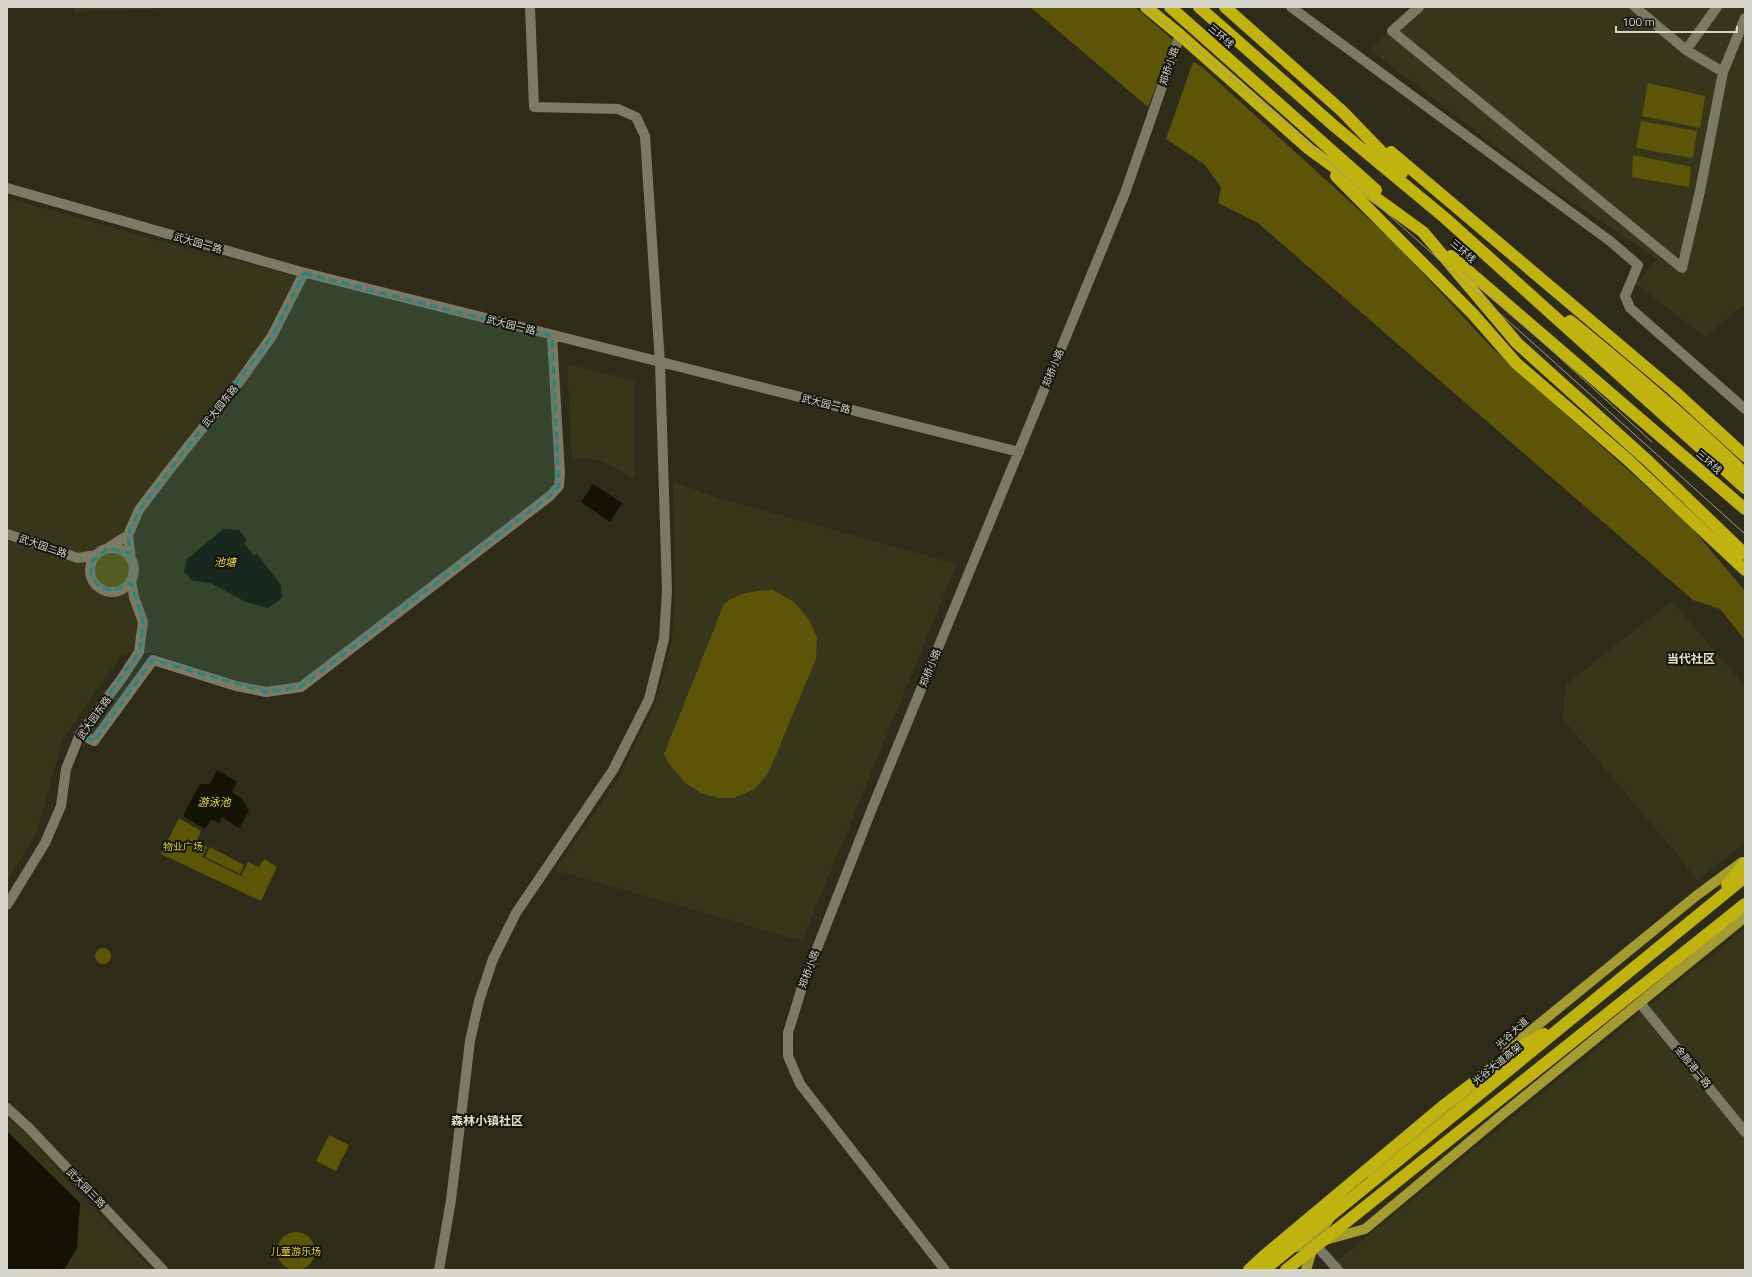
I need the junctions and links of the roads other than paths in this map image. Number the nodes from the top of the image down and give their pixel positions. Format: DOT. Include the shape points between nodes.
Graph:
graph roads {
  1 [pos="530,7"];
  2 [pos="1146,7"];
  3 [pos="1170,7"];
  4 [pos="1198,7"];
  5 [pos="1225,7"];
  6 [pos="1291,7"];
  7 [pos="1419,7"];
  8 [pos="1635,7"];
  9 [pos="1717,7"];
  10 [pos="1745,18"];
  11 [pos="1180,35"];
  12 [pos="1686,50"];
  13 [pos="1723,72"];
  14 [pos="1338,108"];
  15 [pos="1309,149"];
  16 [pos="7,188"];
  17 [pos="1445,218"];
  18 [pos="1423,232"];
  19 [pos="304,273"];
  20 [pos="1473,314"];
  21 [pos="1594,325"];
  22 [pos="552,336"];
  23 [pos="1534,358"];
  24 [pos="660,363"];
  25 [pos="1674,408"];
  26 [pos="1745,409"];
  27 [pos="1019,452"];
  28 [pos="1641,454"];
  29 [pos="1745,456"];
  30 [pos="1745,474"];
  31 [pos="1745,488"];
  32 [pos="1678,506"];
  33 [pos="1745,509"];
  34 [pos="7,534"];
  35 [pos="128,535"];
  36 [pos="108,548"];
  37 [pos="1745,554"];
  38 [pos="96,555"];
  39 [pos="78,558"];
  40 [pos="131,560"];
  41 [pos="1745,570"];
  42 [pos="91,575"];
  43 [pos="131,580"];
  44 [pos="113,591"];
  45 [pos="134,597"];
  46 [pos="80,734"];
  47 [pos="1745,860"];
  48 [pos="1745,863"];
  49 [pos="1745,877"];
  50 [pos="1711,904"];
  51 [pos="1745,904"];
  52 [pos="7,905"];
  53 [pos="1745,917"];
  54 [pos="1640,1003"];
  55 [pos="1578,1014"];
  56 [pos="7,1108"];
  57 [pos="1745,1132"];
  58 [pos="1314,1243"];
  59 [pos="163,1270"];
  60 [pos="439,1270"];
  61 [pos="945,1270"];
  62 [pos="1249,1270"];
  63 [pos="1256,1270"];
  64 [pos="1264,1270"];
  65 [pos="1286,1270"];
  66 [pos="1306,1270"];
  67 [pos="1338,1270"];
  1 -- 24 [label="street" via="534,108 618,109 636,117 645,136"];
  2 -- 11 [label="highway"];
  3 -- 18 [label="highway, 三环线"];
  4 -- 17 [label="highway, 三环线" via="1333,125"];
  5 -- 14 [label="highway"];
  6 -- 26 [label="street" via="1610,241 1638,265 1625,296 1630,308"];
  7 -- 13 [label="street" via="1392,31 1682,268"];
  8 -- 12 [label="street"];
  9 -- 12 [label="street"];
  10 -- 13 [label="street"];
  11 -- 15 [label="highway"];
  11 -- 27 [label="street, 郑桥小路" via="1125,193"];
  12 -- 13 [label="street"];
  14 -- 17 [label="highway"];
  14 -- 21 [label="highway"];
  15 -- 18 [label="highway"];
  15 -- 20 [label="highway"];
  16 -- 19 [label="street, 武大园一路"];
  17 -- 25 [label="highway"];
  17 -- 31 [label="highway, 三环线"];
  18 -- 23 [label="highway" via="1517,343"];
  18 -- 33 [label="highway, 三环线"];
  19 -- 22 [label="street, 武大园一路"];
  19 -- 35 [label="street, 武大园东路" via="272,336 139,510"];
  20 -- 23 [label="highway" via="1507,343"];
  20 -- 32 [label="highway" via="1516,363"];
  21 -- 25 [label="highway"];
  21 -- 29 [label="highway" via="1674,391"];
  22 -- 24 [label="street, 武大园一路"];
  22 -- 46 [label="street" via="560,474 558,486 550,496 301,687 266,692 236,686 154,660 94,741"];
  23 -- 28 [label="highway"];
  24 -- 27 [label="street, 武大园一路"];
  24 -- 60 [label="street" via="667,591 664,639 648,699 613,770 516,913 493,959 470,1041 451,1200"];
  25 -- 30 [label="highway"];
  27 -- 61 [label="street, 郑桥小路" via="873,806 803,984 788,1033 788,1056 800,1084"];
  28 -- 32 [label="highway"];
  28 -- 37 [label="highway"];
  32 -- 41 [label="highway"];
  34 -- 39 [label="street, 武大园二路"];
  35 -- 36 [label="street"];
  35 -- 40 [label="street"];
  36 -- 38 [label="street"];
  36 -- 40 [label="street" via="122,550"];
  38 -- 39 [label="street"];
  38 -- 42 [label="street" via="92,561"];
  39 -- 42 [label="street"];
  40 -- 43 [label="street"];
  42 -- 44 [label="street" via="99,587"];
  43 -- 44 [label="street" via="126,586"];
  43 -- 45 [label="street, 武大园东路"];
  44 -- 45 [label="street"];
  45 -- 46 [label="street, 武大园东路" via="143,622 139,652"];
  46 -- 52 [label="street, 武大园东路" via="66,769 61,806 45,843"];
  47 -- 58 [label="main road, 光谷大道" via="1696,896 1517,1042 1471,1092 1340,1201"];
  48 -- 50 [label="highway"];
  49 -- 50 [label="highway, 光谷大道高架"];
  50 -- 55 [label="highway, 光谷大道高架"];
  51 -- 65 [label="highway"];
  53 -- 54 [label="main road"];
  54 -- 57 [label="street, 金融港一路"];
  54 -- 58 [label="main road" via="1365,1229"];
  55 -- 62 [label="highway" via="1519,1048 1443,1106"];
  55 -- 64 [label="highway, 光谷大道高架"];
  56 -- 59 [label="street, 武大园三路"];
  58 -- 63 [label="main road" via="1281,1251"];
  58 -- 66 [label="main road, 光谷大道"];
  58 -- 67 [label="street"];
}
